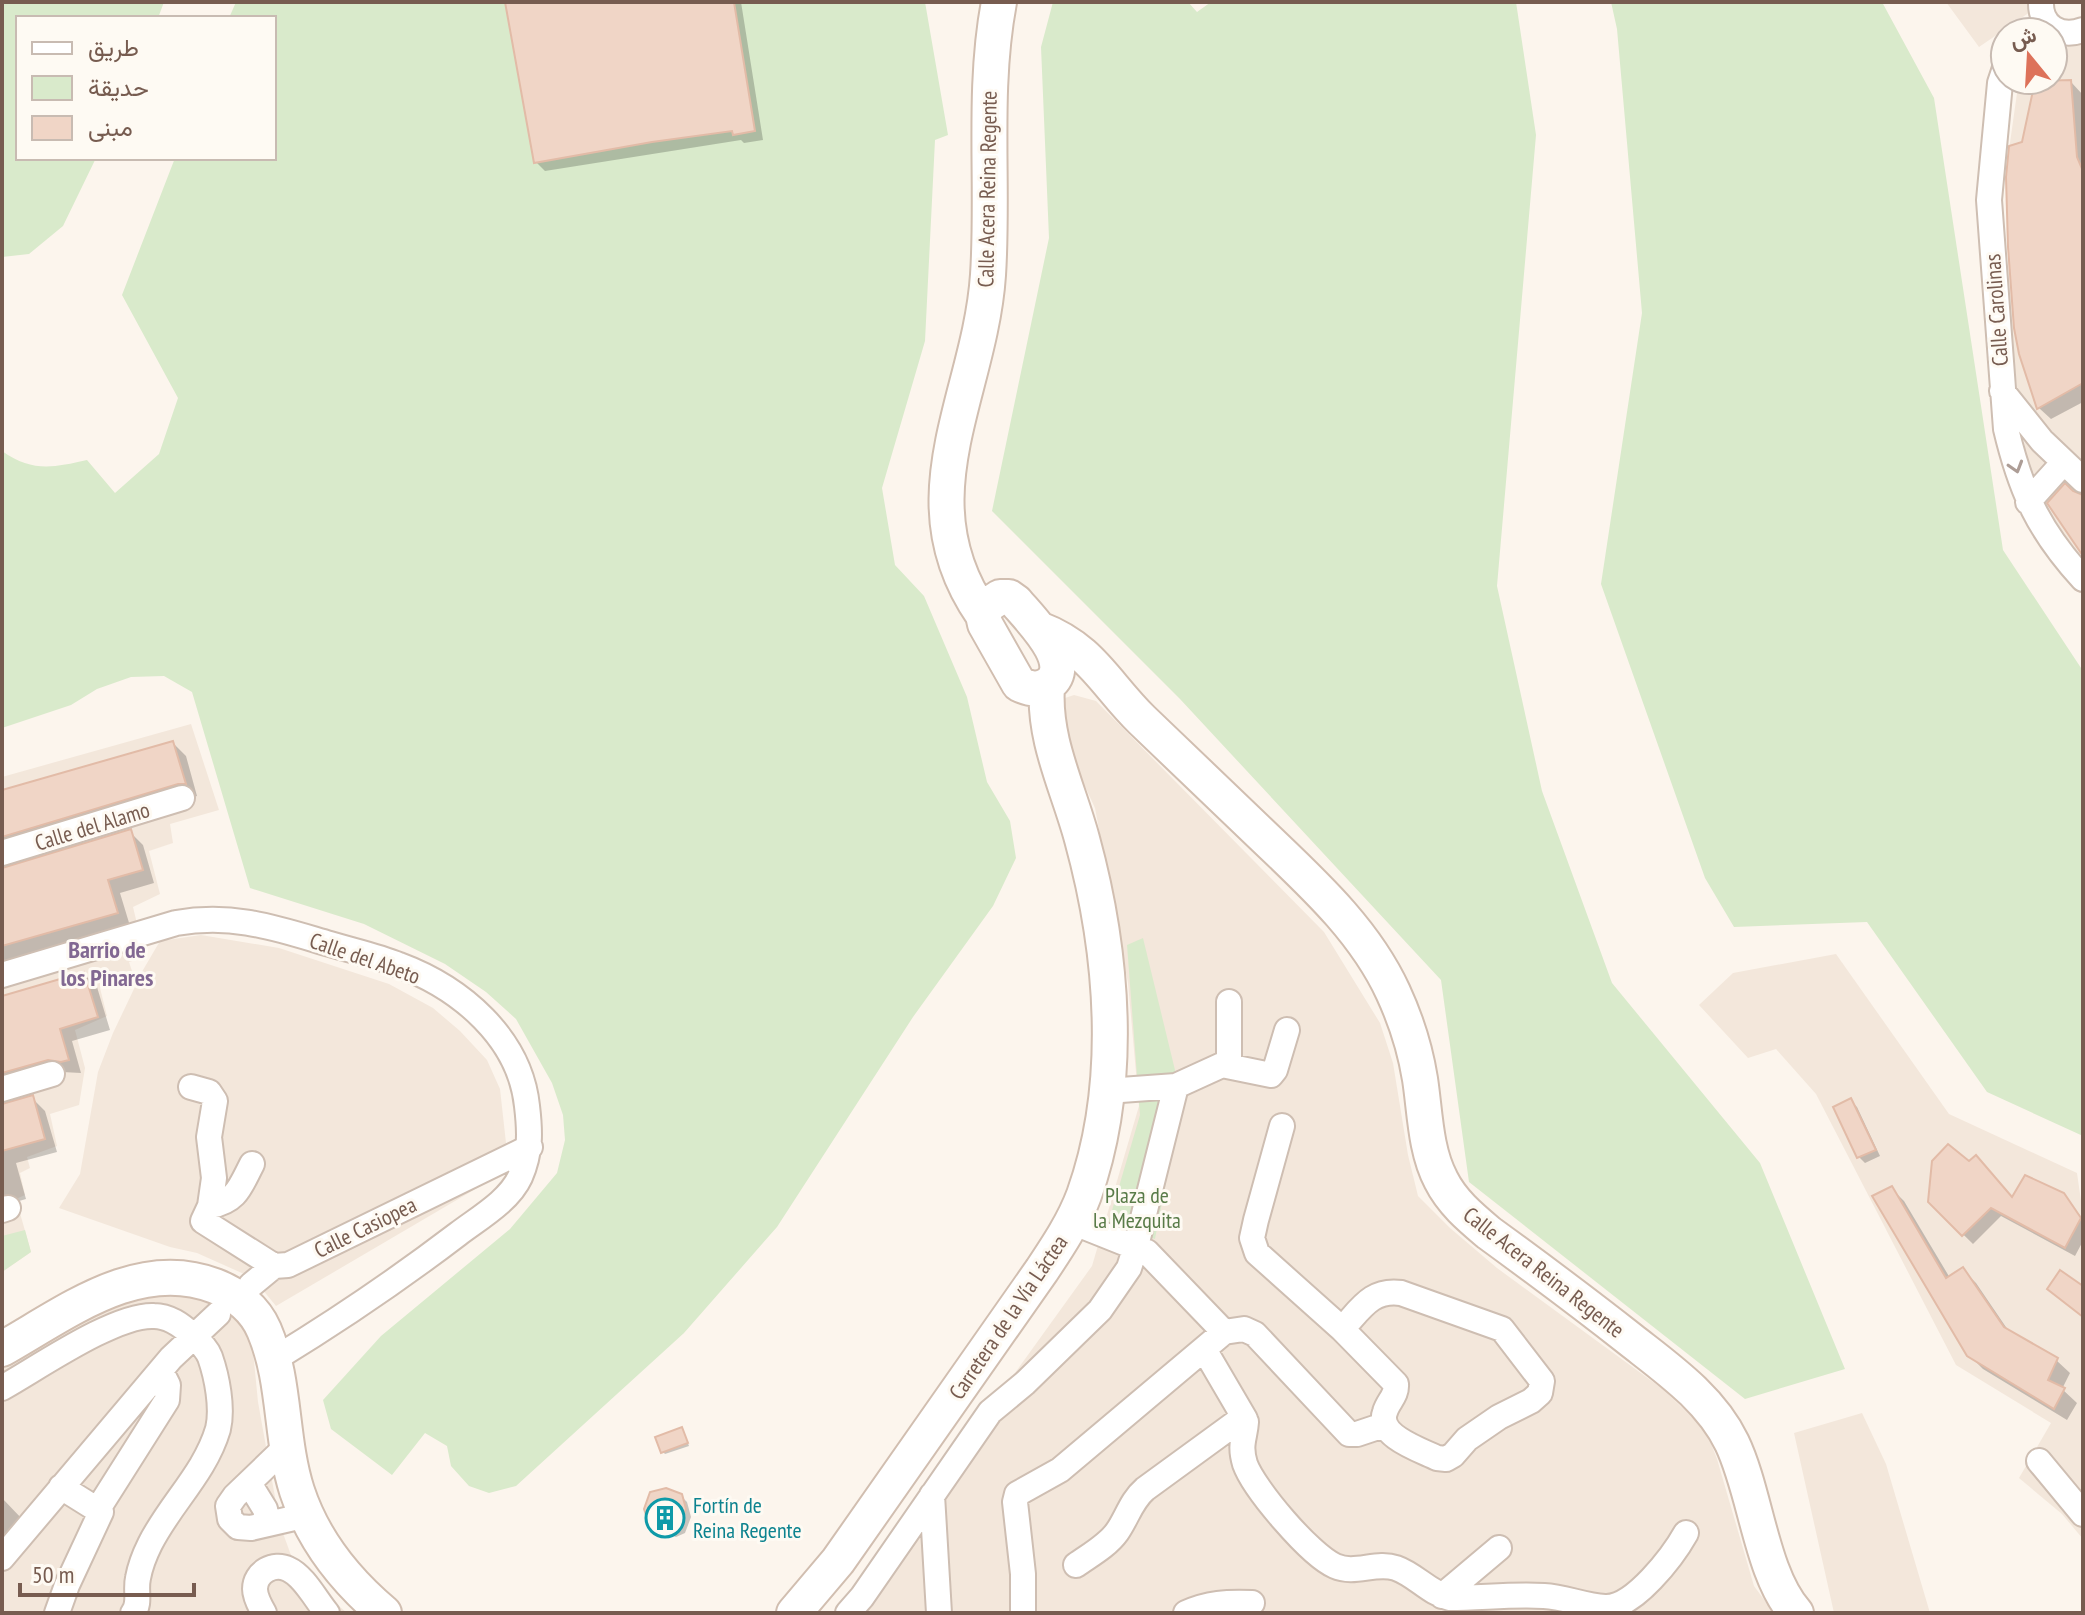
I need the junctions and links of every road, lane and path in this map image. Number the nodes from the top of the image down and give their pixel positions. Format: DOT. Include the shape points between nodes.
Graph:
graph roads {
  1 [pos="999,2"];
  2 [pos="1999,96"];
  3 [pos="2005,96"];
  4 [pos="1998,110"];
  5 [pos="2002,391"];
  6 [pos="2064,462"];
  7 [pos="2083,480"];
  8 [pos="2028,502"];
  9 [pos="2083,579"];
  10 [pos="996,606"];
  11 [pos="1039,629"];
  12 [pos="1040,683"];
  13 [pos="1122,701"];
  14 [pos="182,798"];
  15 [pos="2,853"];
  16 [pos="2,975"];
  17 [pos="1229,1002"];
  18 [pos="1287,1030"];
  19 [pos="1229,1066"];
  20 [pos="52,1074"];
  21 [pos="1176,1086"];
  22 [pos="191,1087"];
  23 [pos="2,1089"];
  24 [pos="1107,1091"];
  25 [pos="1282,1126"];
  26 [pos="530,1147"];
  27 [pos="252,1164"];
  28 [pos="206,1214"];
  29 [pos="1072,1222"];
  30 [pos="1136,1246"];
  31 [pos="274,1266"];
  32 [pos="251,1285"];
  33 [pos="218,1314"];
  34 [pos="1342,1329"];
  35 [pos="188,1332"];
  36 [pos="1224,1332"];
  37 [pos="2,1349"];
  38 [pos="1204,1349"];
  39 [pos="273,1360"];
  40 [pos="161,1371"];
  41 [pos="2,1388"];
  42 [pos="1245,1419"];
  43 [pos="1384,1425"];
  44 [pos="286,1447"];
  45 [pos="2039,1461"];
  46 [pos="249,1483"];
  47 [pos="61,1487"];
  48 [pos="932,1495"];
  49 [pos="98,1509"];
  50 [pos="2083,1514"];
  51 [pos="307,1515"];
  52 [pos="268,1524"];
  53 [pos="1686,1533"];
  54 [pos="1499,1548"];
  55 [pos="2,1558"];
  56 [pos="1076,1565"];
  57 [pos="1442,1596"];
  58 [pos="1252,1603"];
  59 [pos="57,1613"];
  60 [pos="133,1613"];
  61 [pos="264,1613"];
  62 [pos="327,1613"];
  63 [pos="384,1613"];
  64 [pos="794,1613"];
  65 [pos="848,1613"];
  66 [pos="939,1613"];
  67 [pos="1023,1613"];
  68 [pos="1186,1613"];
  69 [pos="1796,1613"];
  1 -- 10 [label="street, Calle Acera Reina Regente" via="990,74 988,279 950,447 948,516 949,543 967,593"];
  2 -- 4 [label="street, Calle Carolinas"];
  3 -- 4 [label="street, Calle Carolinas"];
  4 -- 5 [label="street, Calle Carolinas" via="1989,200"];
  5 -- 6 [label="street, Calle Carolinas"];
  5 -- 8 [label="street, one-way" via="2006,429"];
  6 -- 7 [label="street, Calle Carolinas"];
  6 -- 8 [label="street"];
  8 -- 9 [label="street"];
  10 -- 11 [label="street" via="1016,602"];
  10 -- 12 [label="street" via="985,624"];
  11 -- 12 [label="street" via="1057,668"];
  11 -- 13 [label="street, Calle Acera Reina Regente" via="1078,649"];
  12 -- 13 [label="street, Calle Acera Reina Regente" via="1090,684"];
  12 -- 24 [label="street, Carretera de la Vía Láctea" via="1051,744 1096,895 1109,1003"];
  13 -- 69 [label="street, Calle Acera Reina Regente" via="1310,880 1372,955 1414,1047 1428,1138 1451,1197 1489,1233 1666,1368 1708,1408 1732,1443 1774,1578"];
  14 -- 15 [label="street, Calle del Alamo"];
  16 -- 26 [label="street, Calle del Abeto" via="204,918 256,922 401,965 436,983 497,1030 526,1094"];
  17 -- 19 [label="street"];
  18 -- 19 [label="street" via="1271,1075"];
  19 -- 21 [label="street" via="1212,1068"];
  20 -- 23 [label="street"];
  21 -- 24 [label="street"];
  21 -- 30 [label="street"];
  22 -- 28 [label="street" via="209,1092 215,1101 209,1137 214,1167"];
  24 -- 29 [label="street, Carretera de la Vía Láctea" via="1087,1183"];
  25 -- 34 [label="street" via="1252,1238 1257,1253"];
  26 -- 31 [label="street, Calle Casiopea" via="288,1265"];
  26 -- 39 [label="street, Calle del Abeto" via="519,1179 487,1213"];
  27 -- 28 [label="street" via="237,1193"];
  28 -- 31 [label="street"];
  29 -- 30 [label="street"];
  29 -- 64 [label="street, Carretera de la Vía Láctea" via="838,1561"];
  30 -- 36 [label="street"];
  30 -- 48 [label="street" via="1129,1268 1100,1310 990,1412"];
  31 -- 32 [label="street"];
  33 -- 35 [label="street"];
  34 -- 43 [label="street" via="1396,1384 1383,1414"];
  34 -- 43 [label="street" via="1376,1294 1401,1293 1502,1329 1542,1381 1540,1393 1531,1401 1499,1417 1446,1459 1390,1433"];
  35 -- 40 [label="street"];
  35 -- 41 [label="street" via="165,1317 131,1318"];
  35 -- 60 [label="street" via="206,1348 212,1364 220,1419 200,1469 150,1543"];
  36 -- 38 [label="street"];
  36 -- 43 [label="street" via="1244,1329 1255,1334 1349,1434"];
  37 -- 39 [label="street" via="100,1293 129,1283 180,1277 229,1292 249,1306"];
  38 -- 42 [label="street"];
  38 -- 67 [label="street" via="1060,1470 1017,1494"];
  39 -- 44 [label="street"];
  40 -- 47 [label="street"];
  40 -- 49 [label="street" via="168,1385 167,1400"];
  42 -- 56 [label="street" via="1145,1489 1109,1541"];
  42 -- 57 [label="street" via="1241,1437 1253,1480 1313,1550 1334,1566 1390,1566 1407,1572"];
  44 -- 46 [label="street"];
  44 -- 51 [label="street"];
  45 -- 50 [label="street"];
  46 -- 52 [label="street"];
  46 -- 52 [label="street" via="228,1506 230,1519 238,1527"];
  47 -- 49 [label="street"];
  47 -- 55 [label="street"];
  48 -- 65 [label="street"];
  48 -- 66 [label="street"];
  49 -- 59 [label="street" via="101,1514"];
  51 -- 52 [label="street"];
  51 -- 63 [label="street" via="355,1588"];
  53 -- 57 [label="street" via="1671,1558 1624,1603 1610,1607 1541,1596"];
  54 -- 57 [label="street"];
  58 -- 68 [label="street" via="1203,1605"];
  61 -- 62 [label="street" via="255,1591 257,1579 275,1566 297,1575"];
}
